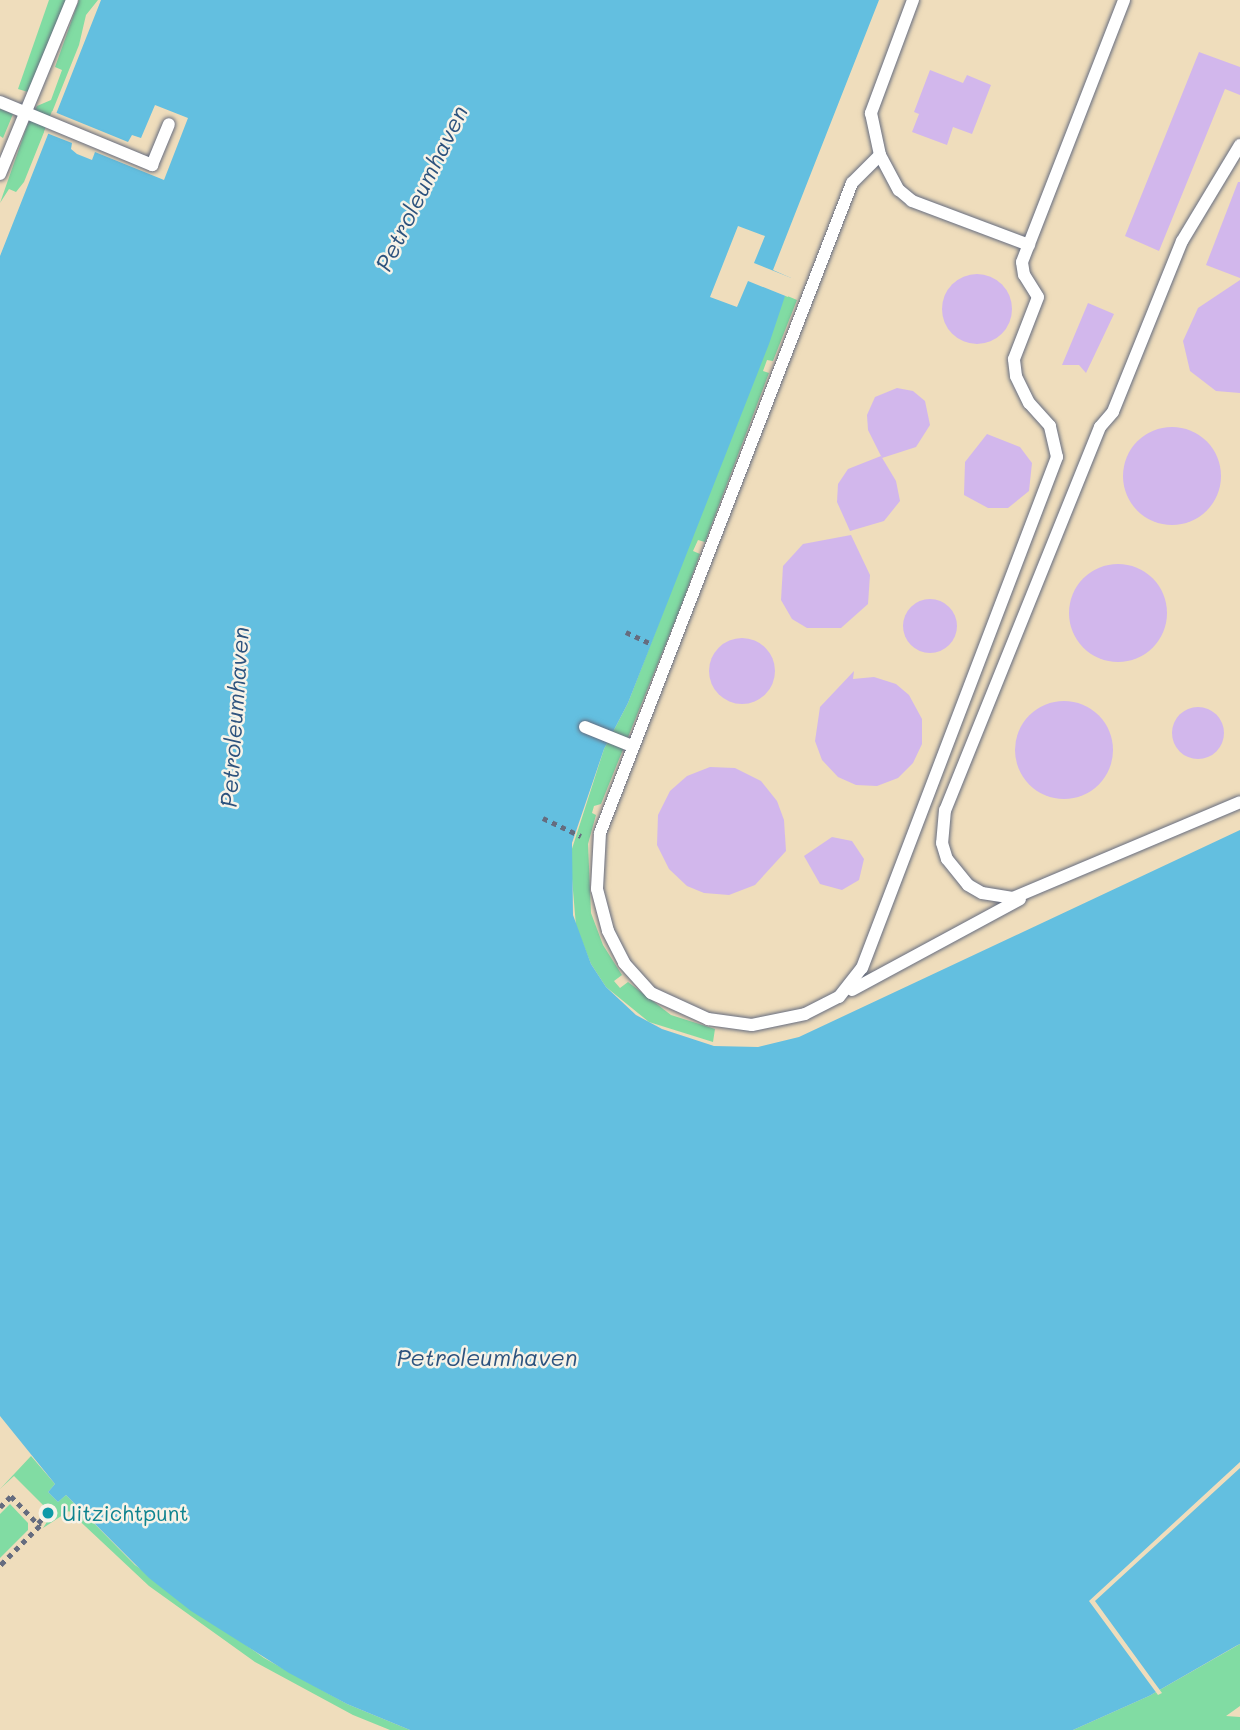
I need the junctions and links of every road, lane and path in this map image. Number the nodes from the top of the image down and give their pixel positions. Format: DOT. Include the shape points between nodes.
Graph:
graph roads {
  1 [pos="72,0"];
  2 [pos="913,0"];
  3 [pos="1124,0"];
  4 [pos="0,102"];
  5 [pos="24,112"];
  6 [pos="169,124"];
  7 [pos="1240,145"];
  8 [pos="880,155"];
  9 [pos="0,174"];
  10 [pos="1029,245"];
  11 [pos="626,632"];
  12 [pos="662,648"];
  13 [pos="585,727"];
  14 [pos="628,744"];
  15 [pos="1240,802"];
  16 [pos="543,818"];
  17 [pos="585,838"];
  18 [pos="1029,895"];
  19 [pos="839,997"];
  20 [pos="0,1507"];
  21 [pos="48,1513"];
  22 [pos="38,1523"];
  23 [pos="0,1566"];
  1 -- 5 [label="lane" via="33,100"];
  2 -- 8 [label="lane" via="871,113"];
  3 -- 10 [label="lane"];
  4 -- 5 [label="lane"];
  5 -- 6 [label="lane" via="152,165"];
  5 -- 9 [label="lane"];
  7 -- 18 [label="lane" via="1182,241 1113,412 1100,427 945,810 942,843 956,873 982,893"];
  8 -- 10 [label="lane" via="899,190 912,201"];
  8 -- 14 [label="lane" via="852,183"];
  10 -- 19 [label="lane" via="1022,262 1024,275 1038,297 1014,359 1016,376 1029,403 1050,426 1057,457 862,968"];
  11 -- 12 [label="path"];
  13 -- 14 [label="lane"];
  14 -- 19 [label="lane" via="602,823 596,868 608,931 635,977 669,1005 730,1023 779,1021"];
  15 -- 18 [label="lane"];
  16 -- 17 [label="path"];
  18 -- 19 [label="lane"];
  20 -- 22 [label="path" via="12,1496"];
  21 -- 22 [label="path"];
  22 -- 23 [label="path"];
}
